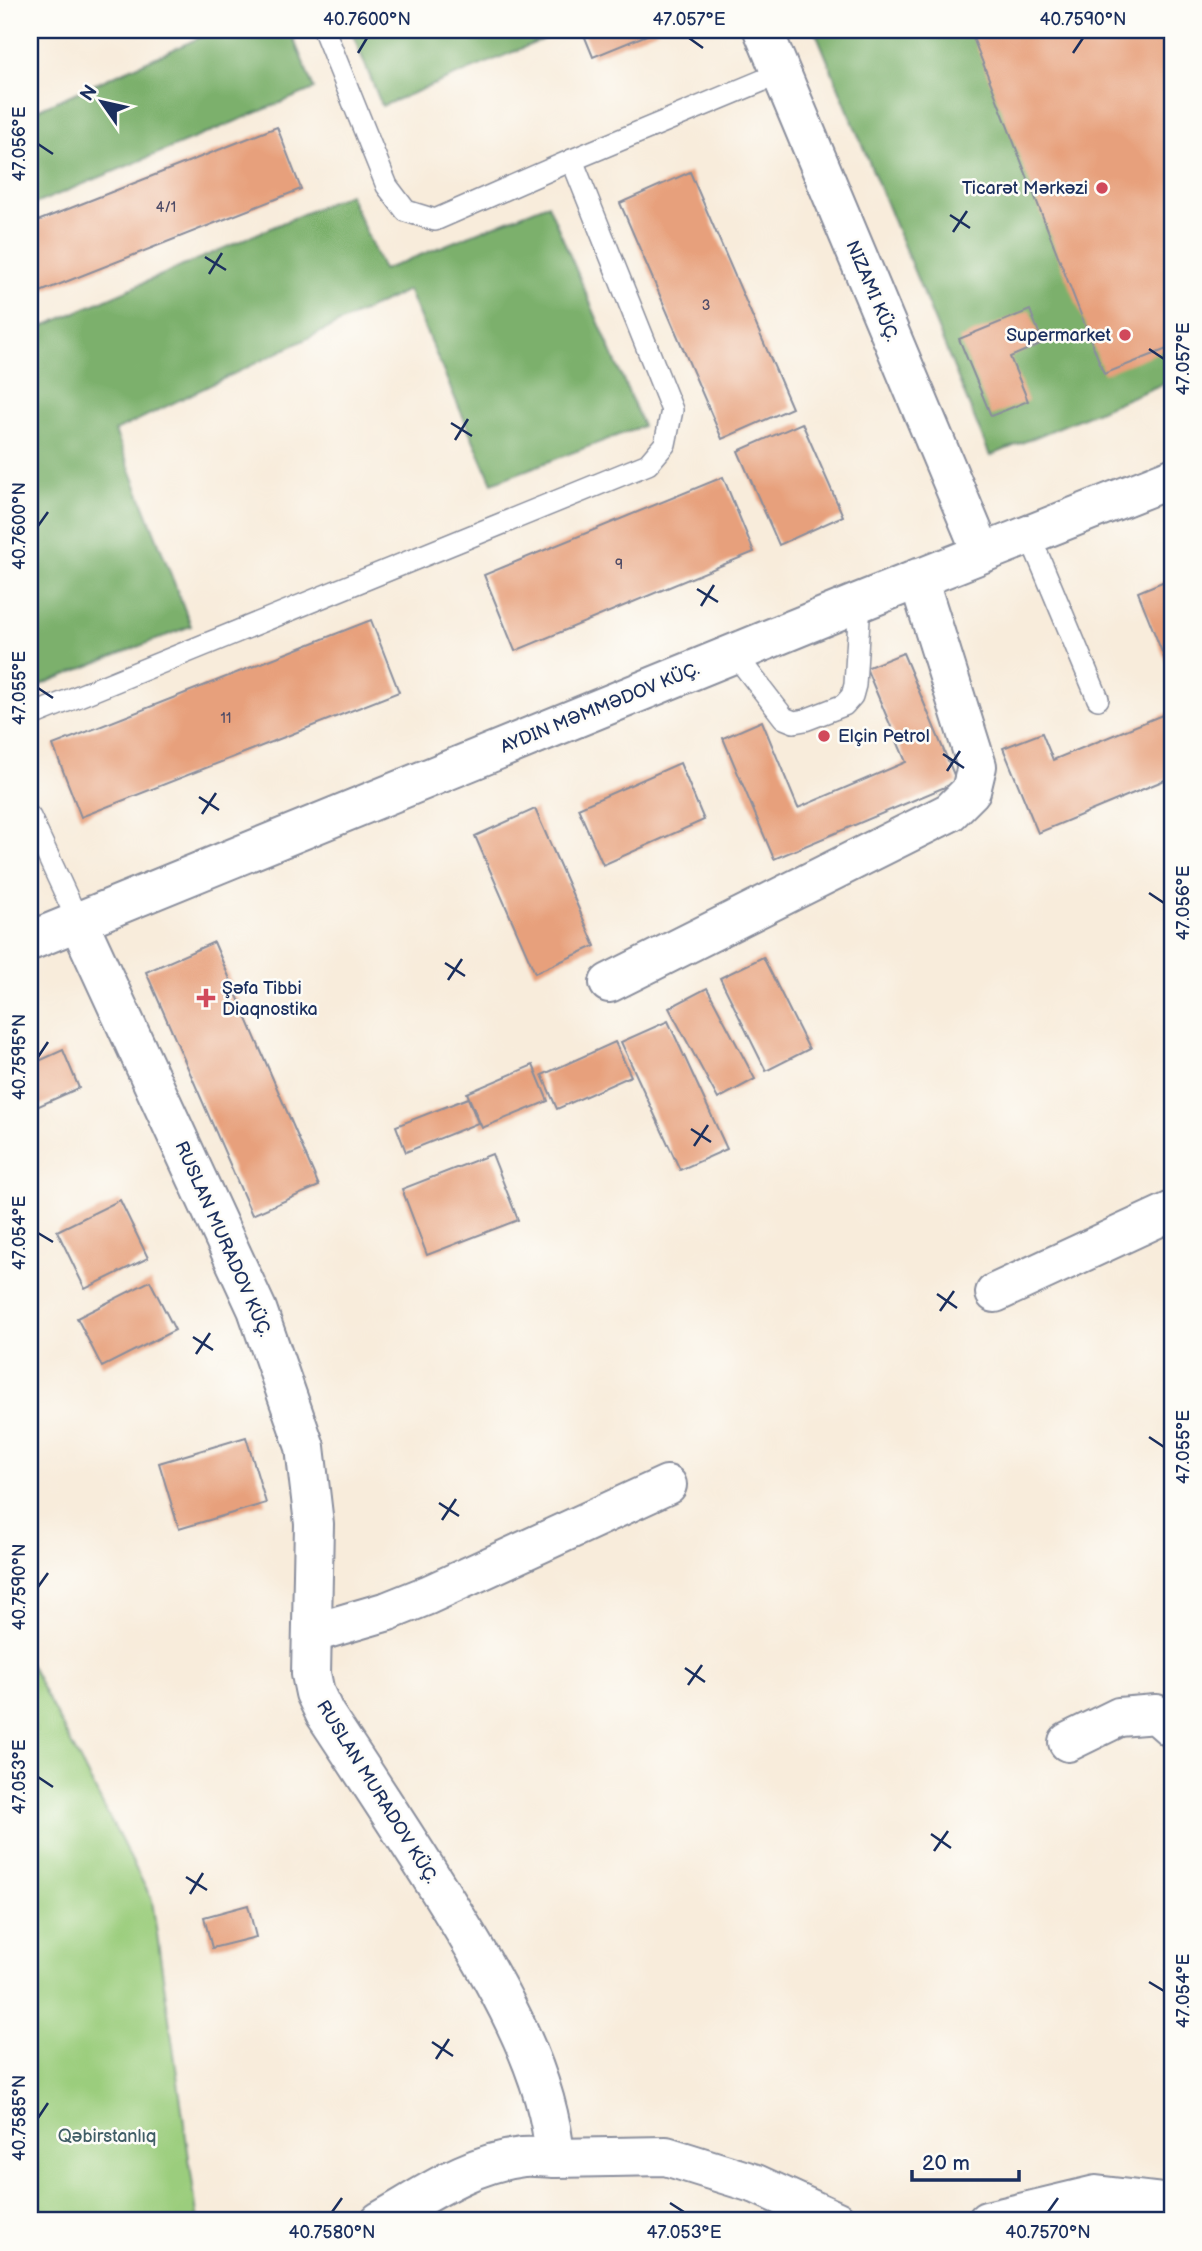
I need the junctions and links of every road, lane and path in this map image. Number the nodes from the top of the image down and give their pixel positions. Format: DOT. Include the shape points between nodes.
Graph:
graph roads {
  1 [pos="324,30"];
  2 [pos="763,30"];
  3 [pos="780,73"];
  4 [pos="572,160"];
  5 [pos="1172,478"];
  6 [pos="1029,534"];
  7 [pos="982,552"];
  8 [pos="918,578"];
  9 [pos="860,601"];
  10 [pos="734,653"];
  11 [pos="1098,699"];
  12 [pos="30,716"];
  13 [pos="30,817"];
  14 [pos="78,921"];
  15 [pos="30,941"];
  16 [pos="609,983"];
  17 [pos="1172,1211"];
  18 [pos="995,1293"];
  19 [pos="667,1485"];
  20 [pos="313,1633"];
  21 [pos="1172,1728"];
  22 [pos="1068,1742"];
  23 [pos="555,2158"];
  24 [pos="1172,2204"];
  25 [pos="380,2221"];
  26 [pos="837,2221"];
  27 [pos="987,2221"];
  1 -- 4 [label="lane" via="387,186 406,211 435,220"];
  2 -- 3 [label="street, NIZAMI KÜÇ."];
  3 -- 4 [label="lane"];
  3 -- 7 [label="street, NIZAMI KÜÇ."];
  4 -- 12 [label="lane" via="672,410 665,443 648,464"];
  5 -- 6 [label="street"];
  6 -- 7 [label="street"];
  6 -- 11 [label="lane"];
  7 -- 8 [label="street"];
  8 -- 9 [label="street"];
  8 -- 16 [label="street" via="977,766 971,791 950,812"];
  9 -- 10 [label="street"];
  9 -- 10 [label="lane" via="855,685 844,705 805,720 784,718"];
  10 -- 14 [label="street"];
  13 -- 14 [label="lane"];
  14 -- 15 [label="street"];
  14 -- 20 [label="street, RUSLAN MURADOV KÜÇ." via="257,1309 305,1447 314,1524"];
  17 -- 18 [label="street"];
  19 -- 20 [label="street" via="428,1595"];
  20 -- 23 [label="street, RUSLAN MURADOV KÜÇ." via="314,1693 416,1852 512,2018 544,2095"];
  21 -- 22 [label="street" via="1156,1714 1119,1717"];
  23 -- 25 [label="street" via="523,2157 453,2178"];
  23 -- 26 [label="street" via="666,2156 756,2184"];
  24 -- 27 [label="street" via="1096,2195"];
}
